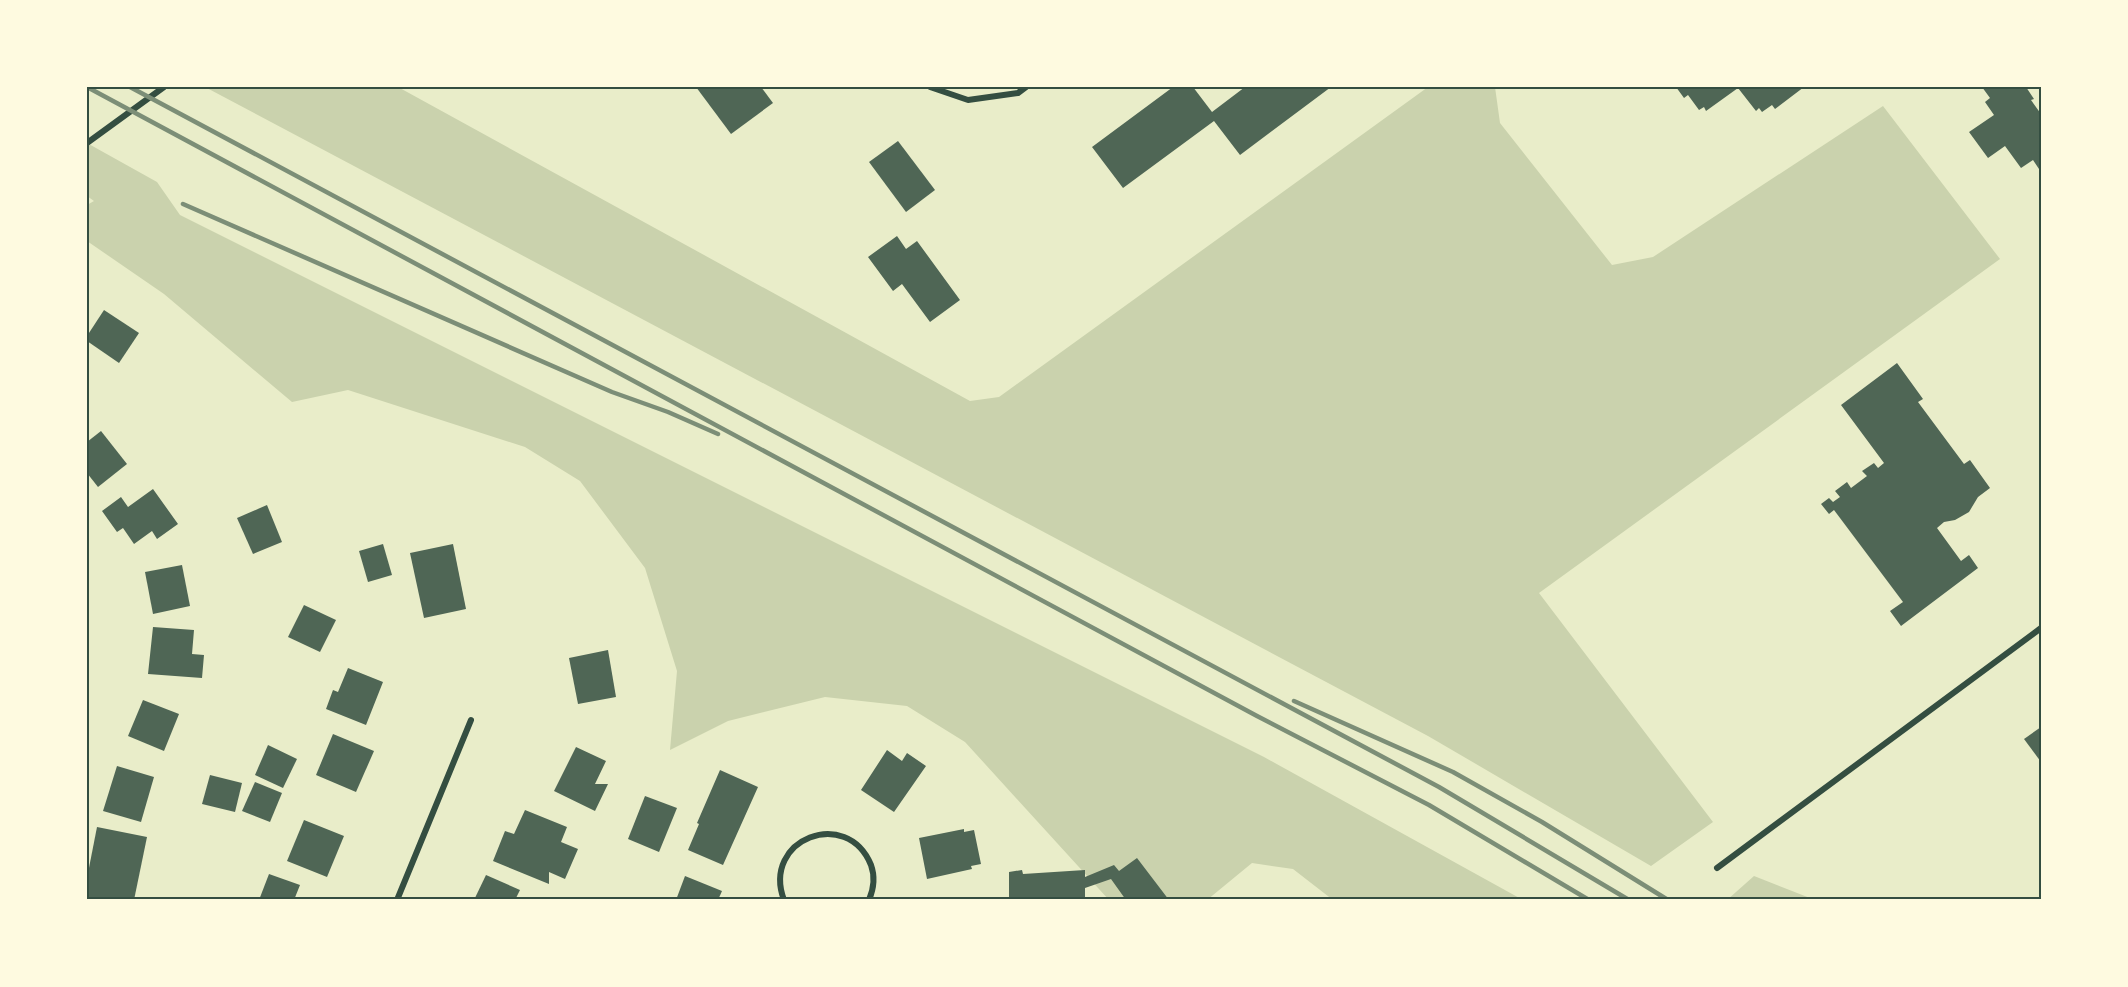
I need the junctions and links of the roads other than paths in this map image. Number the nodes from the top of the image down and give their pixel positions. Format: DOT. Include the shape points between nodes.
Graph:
graph roads {
  1 [pos="164,87"];
  2 [pos="930,87"];
  3 [pos="1026,87"];
  4 [pos="87,143"];
  5 [pos="2041,628"];
  6 [pos="471,720"];
  7 [pos="1716,868"];
  8 [pos="397,900"];
  9 [pos="784,900"];
  10 [pos="869,900"];
  1 -- 4 [label="street"];
  2 -- 3 [label="street" via="968,100 1018,93"];
  5 -- 7 [label="street"];
  6 -- 8 [label="street"];
  9 -- 10 [label="street" via="779,888 780,870 788,853 802,840 819,834 837,834 854,842 867,855 874,872"];
}
